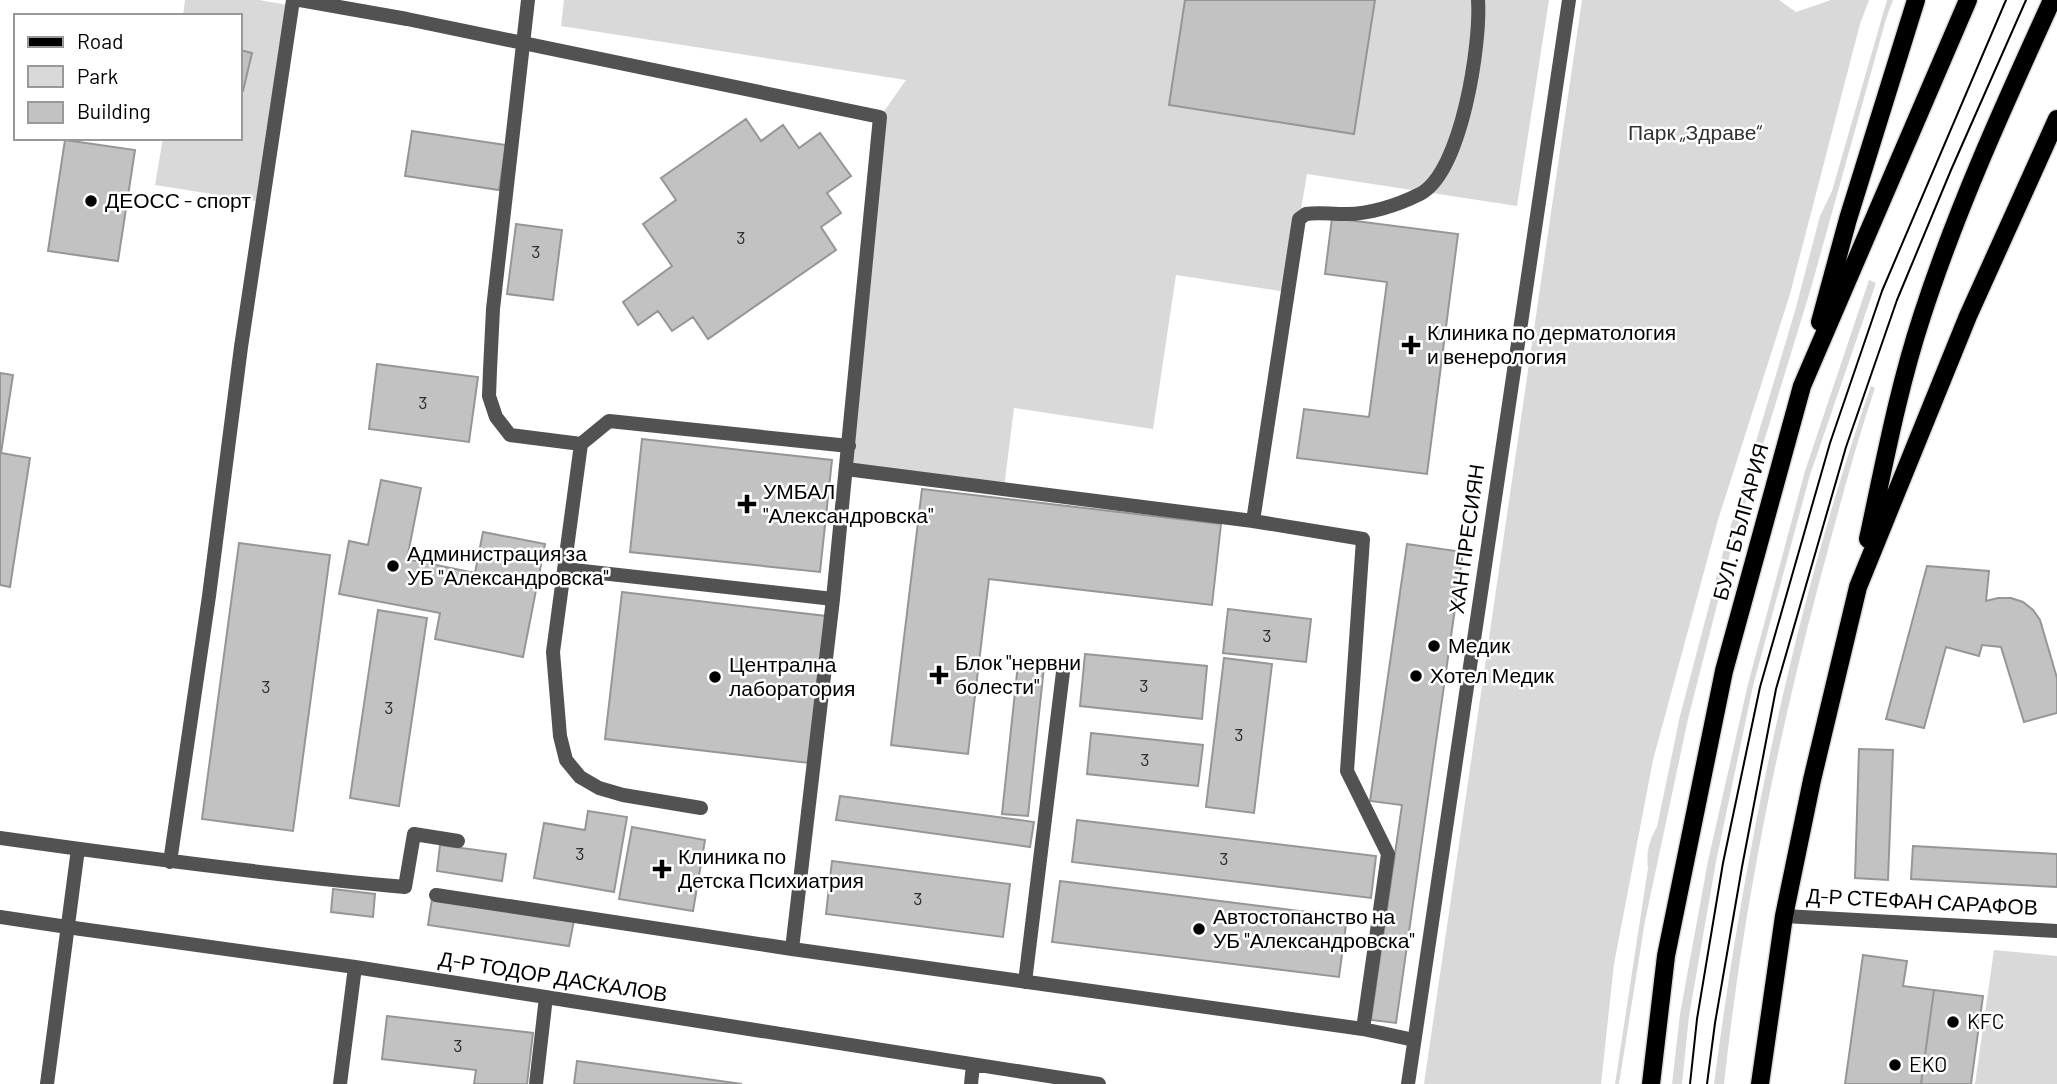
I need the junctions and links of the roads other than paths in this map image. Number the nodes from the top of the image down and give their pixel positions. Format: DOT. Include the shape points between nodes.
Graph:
graph roads {
  1 [pos="293,0"];
  2 [pos="300,0"];
  3 [pos="528,0"];
  4 [pos="1478,0"];
  5 [pos="1569,0"];
  6 [pos="1916,0"];
  7 [pos="1968,0"];
  8 [pos="2052,0"];
  9 [pos="522,43"];
  10 [pos="2057,118"];
  11 [pos="1802,386"];
  12 [pos="581,444"];
  13 [pos="849,446"];
  14 [pos="846,469"];
  15 [pos="1253,521"];
  16 [pos="565,569"];
  17 [pos="1858,587"];
  18 [pos="833,599"];
  19 [pos="1062,672"];
  20 [pos="701,808"];
  21 [pos="0,838"];
  22 [pos="458,841"];
  23 [pos="78,849"];
  24 [pos="170,862"];
  25 [pos="436,895"];
  26 [pos="1784,916"];
  27 [pos="0,917"];
  28 [pos="74,928"];
  29 [pos="2057,931"];
  30 [pos="792,949"];
  31 [pos="355,967"];
  32 [pos="1025,982"];
  33 [pos="546,997"];
  34 [pos="1363,1029"];
  35 [pos="1414,1040"];
  36 [pos="973,1065"];
  37 [pos="47,1084"];
  38 [pos="340,1084"];
  39 [pos="536,1084"];
  40 [pos="971,1084"];
  41 [pos="1099,1084"];
  42 [pos="1408,1084"];
  43 [pos="1651,1084"];
  44 [pos="1760,1084"];
  1 -- 24 [label="street"];
  2 -- 9 [label="street"];
  3 -- 9 [label="street"];
  4 -- 15 [label="street" via="1475,58 1466,104 1440,174 1423,192 1378,209 1346,215 1306,214 1299,219"];
  5 -- 35 [label="street, ХАН ПРЕСИЯН"];
  6 -- 11 [label="main road"];
  7 -- 11 [label="main road, БУЛ. БЪЛГАРИЯ"];
  8 -- 17 [label="main road" via="1974,177 1922,316 1900,390"];
  9 -- 12 [label="street" via="489,396 510,435"];
  9 -- 13 [label="street" via="880,117"];
  10 -- 17 [label="main road" via="1968,316"];
  11 -- 43 [label="main road, БУЛ. БЪЛГАРИЯ" via="1724,671 1666,956"];
  12 -- 13 [label="street" via="609,421"];
  12 -- 16 [label="street"];
  13 -- 14 [label="street"];
  14 -- 15 [label="street"];
  14 -- 18 [label="street"];
  15 -- 34 [label="street" via="1363,539 1347,771 1388,855"];
  16 -- 18 [label="street"];
  16 -- 20 [label="street" via="554,652 566,760 580,777 599,788"];
  17 -- 26 [label="main road"];
  18 -- 30 [label="street"];
  19 -- 32 [label="street"];
  21 -- 23 [label="street"];
  22 -- 24 [label="street" via="414,834 405,887"];
  23 -- 24 [label="street"];
  23 -- 28 [label="street"];
  25 -- 30 [label="street"];
  26 -- 29 [label="street, Д-Р СТЕФАН САРАФОВ"];
  26 -- 44 [label="main road"];
  27 -- 28 [label="street, Д-Р ТОДОР ДАСКАЛОВ"];
  28 -- 31 [label="street, Д-Р ТОДОР ДАСКАЛОВ"];
  28 -- 37 [label="street"];
  30 -- 32 [label="street"];
  31 -- 33 [label="street, Д-Р ТОДОР ДАСКАЛОВ"];
  31 -- 38 [label="street"];
  32 -- 34 [label="street"];
  33 -- 36 [label="street, Д-Р ТОДОР ДАСКАЛОВ"];
  33 -- 39 [label="street"];
  34 -- 35 [label="street"];
  35 -- 42 [label="street, ХАН ПРЕСИЯН"];
  36 -- 40 [label="street"];
  36 -- 41 [label="street, Д-Р ТОДОР ДАСКАЛОВ"];
}
